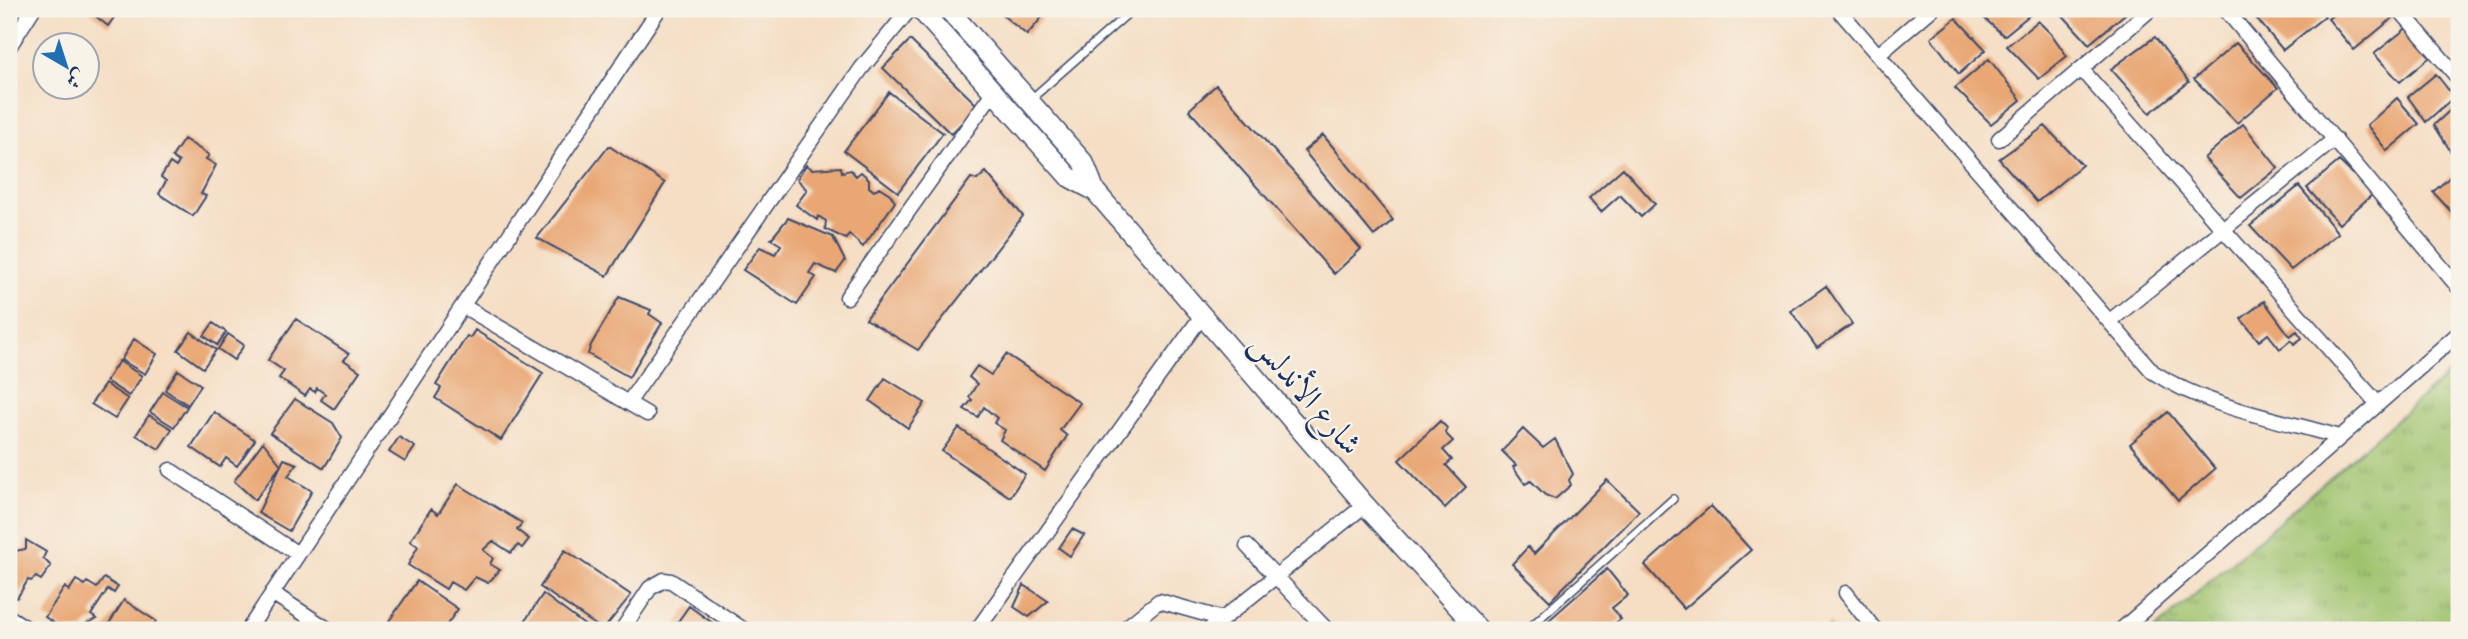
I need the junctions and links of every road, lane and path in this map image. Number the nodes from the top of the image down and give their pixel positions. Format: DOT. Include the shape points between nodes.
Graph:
graph roads {
  1 [pos="33,9"];
  2 [pos="659,9"];
  3 [pos="910,9"];
  4 [pos="919,9"];
  5 [pos="1133,9"];
  6 [pos="1838,9"];
  7 [pos="1932,9"];
  8 [pos="2151,9"];
  9 [pos="2225,9"];
  10 [pos="2399,9"];
  11 [pos="952,10"];
  12 [pos="9,47"];
  13 [pos="1878,55"];
  14 [pos="2081,69"];
  15 [pos="2459,79"];
  16 [pos="994,91"];
  17 [pos="1029,100"];
  18 [pos="1999,139"];
  19 [pos="2334,139"];
  20 [pos="1095,191"];
  21 [pos="2223,229"];
  22 [pos="2459,288"];
  23 [pos="847,297"];
  24 [pos="463,306"];
  25 [pos="1201,317"];
  26 [pos="2109,321"];
  27 [pos="2459,333"];
  28 [pos="628,403"];
  29 [pos="2378,404"];
  30 [pos="647,414"];
  31 [pos="2340,437"];
  32 [pos="170,470"];
  33 [pos="1673,499"];
  34 [pos="1364,505"];
  35 [pos="1247,546"];
  36 [pos="298,554"];
  37 [pos="1276,576"];
  38 [pos="272,593"];
  39 [pos="1846,593"];
  40 [pos="9,617"];
  41 [pos="1223,619"];
  42 [pos="29,630"];
  43 [pos="248,630"];
  44 [pos="329,630"];
  45 [pos="622,630"];
  46 [pos="744,630"];
  47 [pos="977,630"];
  48 [pos="1123,630"];
  49 [pos="1209,630"];
  50 [pos="1327,630"];
  51 [pos="1479,630"];
  52 [pos="1527,630"];
  53 [pos="1875,630"];
  54 [pos="2121,630"];
  1 -- 12 [label="street"];
  2 -- 24 [label="street"];
  3 -- 28 [label="street" via="861,69"];
  4 -- 16 [label="main road, شارع الأندلس"];
  5 -- 17 [label="lane"];
  6 -- 13 [label="street"];
  7 -- 13 [label="street"];
  8 -- 14 [label="street"];
  9 -- 19 [label="street"];
  10 -- 15 [label="street"];
  11 -- 17 [label="main road, شارع الأندلس"];
  13 -- 26 [label="street"];
  14 -- 18 [label="street"];
  14 -- 21 [label="street"];
  16 -- 20 [label="main road, شارع الأندلس" via="1069,177"];
  16 -- 23 [label="street"];
  17 -- 20 [label="main road, شارع الأندلس" via="1084,163"];
  19 -- 21 [label="street"];
  19 -- 22 [label="street"];
  20 -- 25 [label="main road, شارع الأندلس"];
  21 -- 26 [label="street"];
  21 -- 29 [label="street"];
  24 -- 28 [label="street"];
  24 -- 36 [label="street"];
  25 -- 34 [label="main road, شارع الأندلس"];
  25 -- 47 [label="street"];
  26 -- 31 [label="street" via="2153,372 2178,388"];
  27 -- 29 [label="street"];
  28 -- 30 [label="street"];
  29 -- 31 [label="street"];
  31 -- 54 [label="street"];
  32 -- 36 [label="street"];
  33 -- 52 [label="lane"];
  34 -- 37 [label="street"];
  34 -- 51 [label="main road, شارع الأندلس"];
  35 -- 37 [label="street"];
  36 -- 38 [label="street"];
  37 -- 41 [label="street"];
  37 -- 50 [label="street"];
  38 -- 43 [label="street"];
  38 -- 44 [label="street"];
  39 -- 53 [label="street"];
  40 -- 42 [label="street"];
  41 -- 48 [label="street" via="1159,601"];
  41 -- 49 [label="street"];
  45 -- 46 [label="street" via="650,588 664,580"];
}
